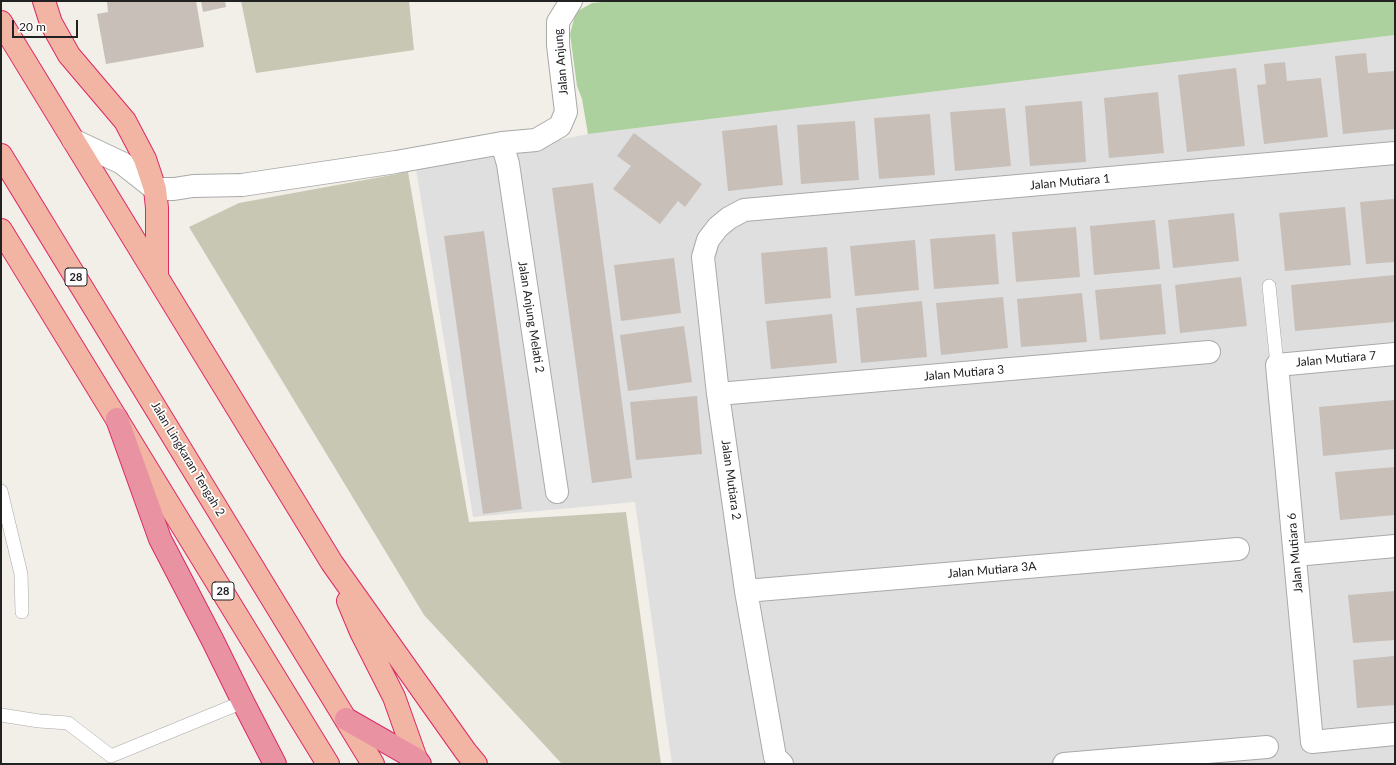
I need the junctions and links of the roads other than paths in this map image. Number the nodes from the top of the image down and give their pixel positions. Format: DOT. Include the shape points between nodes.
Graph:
graph roads {
  1 [pos="44,1"];
  2 [pos="553,1"];
  3 [pos="570,1"];
  4 [pos="1,22"];
  5 [pos="558,22"];
  6 [pos="73,140"];
  7 [pos="502,142"];
  8 [pos="1395,153"];
  9 [pos="1,155"];
  10 [pos="155,189"];
  11 [pos="744,210"];
  12 [pos="1,230"];
  13 [pos="158,276"];
  14 [pos="1270,286"];
  15 [pos="1209,352"];
  16 [pos="1395,354"];
  17 [pos="1277,365"];
  18 [pos="718,394"];
  19 [pos="117,419"];
  20 [pos="1,491"];
  21 [pos="557,492"];
  22 [pos="1395,546"];
  23 [pos="1238,549"];
  24 [pos="1295,555"];
  25 [pos="332,563"];
  26 [pos="746,591"];
  27 [pos="22,612"];
  28 [pos="243,702"];
  29 [pos="1,715"];
  30 [pos="346,719"];
  31 [pos="1395,734"];
  32 [pos="1267,747"];
  33 [pos="111,760"];
  34 [pos="418,762"];
  35 [pos="275,764"];
  36 [pos="328,764"];
  37 [pos="373,764"];
  38 [pos="476,764"];
  39 [pos="782,764"];
  40 [pos="1064,764"];
  1 -- 10 [label="highway" via="51,23 69,55 125,121 145,159"];
  2 -- 5 [label="street"];
  3 -- 5 [label="street, Jalan Anjung"];
  4 -- 6 [label="highway"];
  5 -- 7 [label="street, Jalan Anjung" via="558,45 566,112 560,126 536,140"];
  6 -- 10 [label="street" via="122,163"];
  6 -- 13 [label="highway"];
  7 -- 10 [label="street" via="396,162 242,185"];
  7 -- 21 [label="street, Jalan Anjung Melati 2" via="508,164"];
  8 -- 11 [label="street, Jalan Mutiara 1"];
  9 -- 30 [label="highway, Jalan Lingkaran Tengah 2 / 28"];
  10 -- 13 [label="highway"];
  11 -- 18 [label="street, Jalan Mutiara 2" via="718,227 708,240 703,257"];
  12 -- 19 [label="highway, 28"];
  13 -- 25 [label="highway"];
  14 -- 17 [label="lane"];
  15 -- 18 [label="street, Jalan Mutiara 3"];
  16 -- 17 [label="street, Jalan Mutiara 7"];
  17 -- 24 [label="street, Jalan Mutiara 6"];
  18 -- 26 [label="street, Jalan Mutiara 2"];
  19 -- 28 [label="highway" via="160,539"];
  19 -- 36 [label="highway, 28"];
  20 -- 27 [label="lane" via="21,574"];
  22 -- 24 [label="street"];
  23 -- 26 [label="street, Jalan Mutiara 3A"];
  24 -- 31 [label="street, Jalan Mutiara 6" via="1312,742"];
  25 -- 34 [label="highway" via="361,632 394,697"];
  25 -- 38 [label="highway"];
  26 -- 39 [label="street, Jalan Mutiara 2" via="775,757"];
  28 -- 33 [label="lane"];
  28 -- 35 [label="highway"];
  29 -- 33 [label="lane" via="68,723"];
  30 -- 34 [label="highway"];
  30 -- 37 [label="highway, Jalan Lingkaran Tengah 2 / 28"];
  32 -- 40 [label="street"];
}
